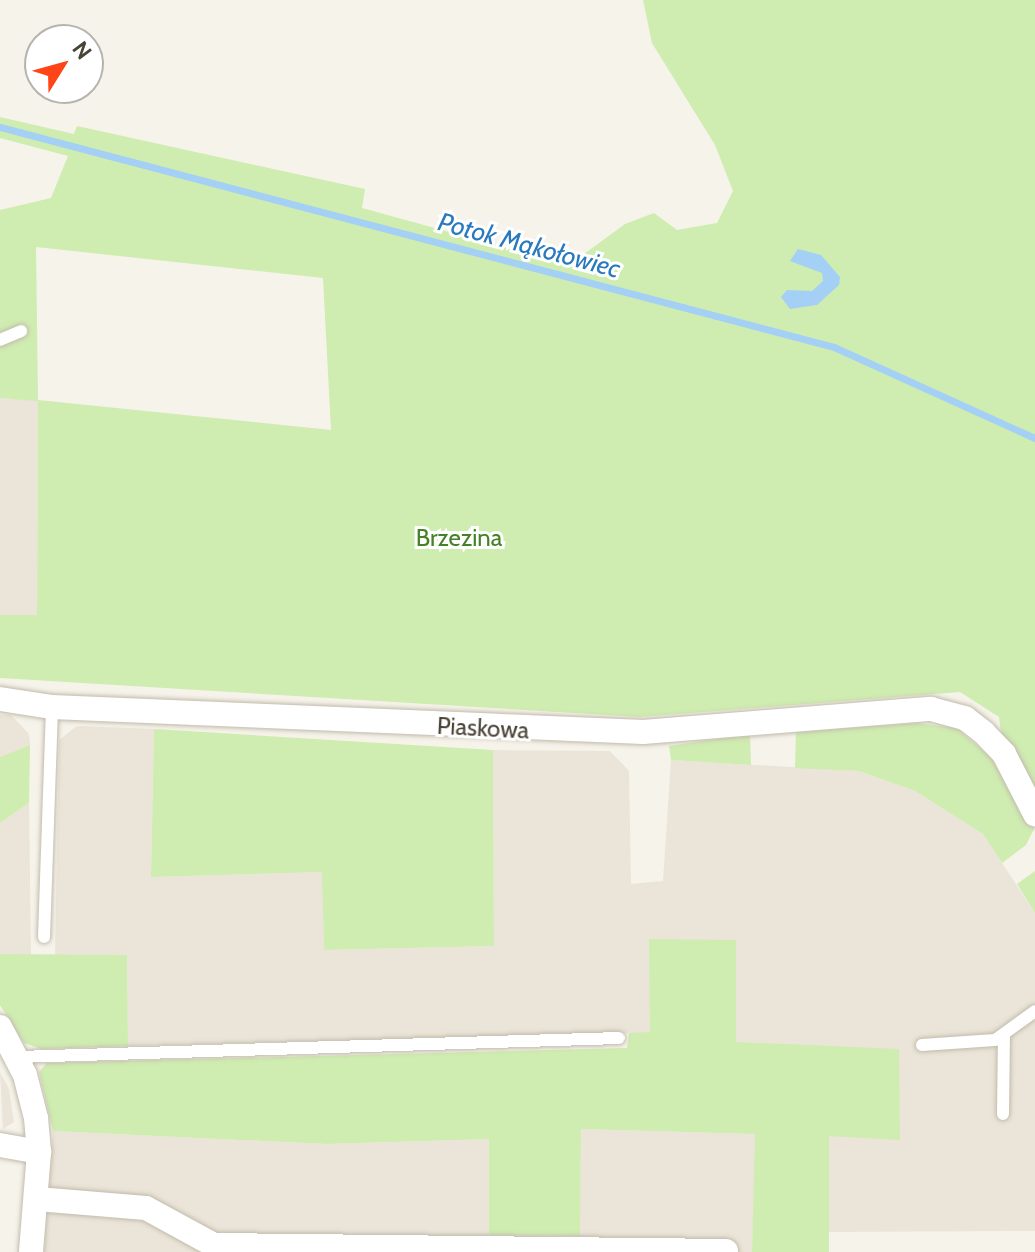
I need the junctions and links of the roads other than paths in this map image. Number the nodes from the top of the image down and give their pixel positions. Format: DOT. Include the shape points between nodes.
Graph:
graph roads {
  1 [pos="21,331"];
  2 [pos="0,340"];
  3 [pos="0,699"];
  4 [pos="52,707"];
  5 [pos="1035,814"];
  6 [pos="44,937"];
  7 [pos="1035,1011"];
  8 [pos="0,1027"];
  9 [pos="1004,1036"];
  10 [pos="619,1038"];
  11 [pos="922,1045"];
  12 [pos="18,1057"];
  13 [pos="1003,1114"];
  14 [pos="0,1145"];
  15 [pos="39,1152"];
  16 [pos="37,1199"];
  17 [pos="726,1251"];
  18 [pos="31,1252"];
  1 -- 2 [label="lane"];
  3 -- 4 [label="street, Piaskowa"];
  4 -- 5 [label="street, Piaskowa" via="643,732 931,709 965,718 1004,754"];
  4 -- 6 [label="lane"];
  7 -- 9 [label="lane"];
  8 -- 12 [label="street"];
  9 -- 11 [label="lane"];
  9 -- 13 [label="lane"];
  10 -- 12 [label="lane"];
  12 -- 15 [label="street" via="32,1096"];
  14 -- 15 [label="street"];
  15 -- 16 [label="street"];
  16 -- 17 [label="street" via="146,1208 214,1245"];
  16 -- 18 [label="street"];
}
